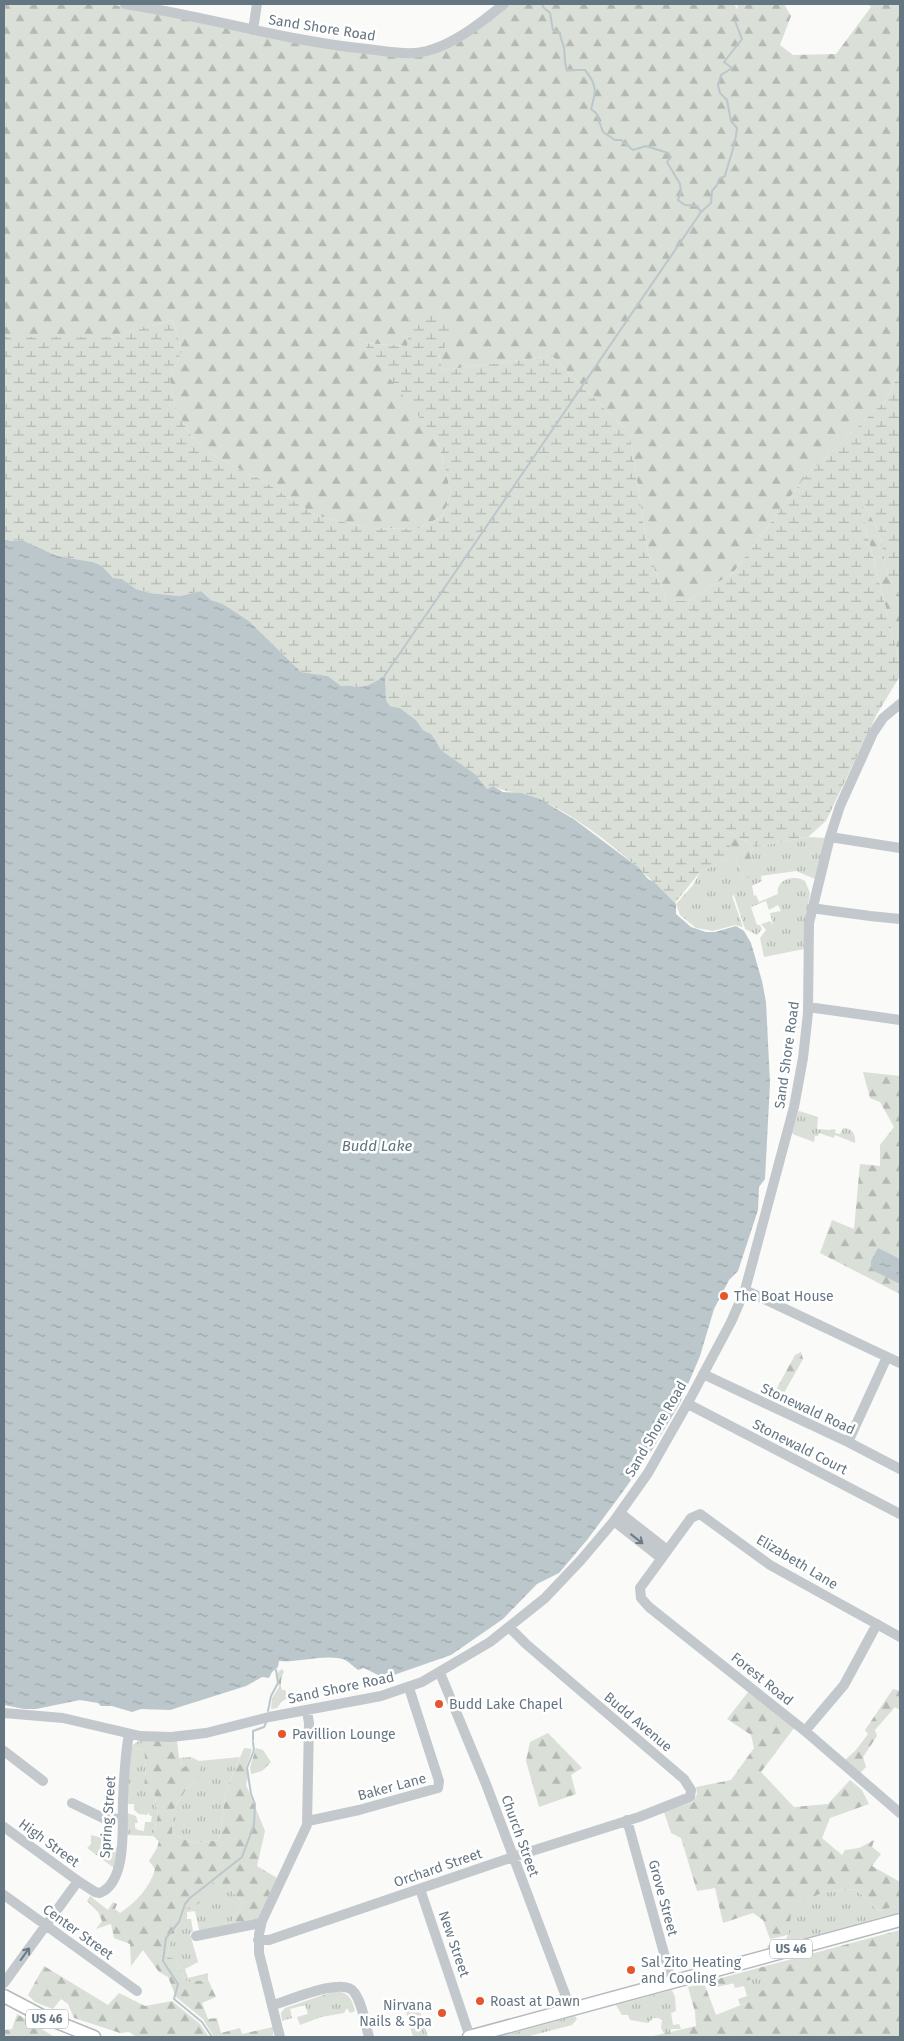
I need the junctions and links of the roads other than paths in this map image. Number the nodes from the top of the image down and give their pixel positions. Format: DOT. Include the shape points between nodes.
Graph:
graph roads {
  1 [pos="125,4"];
  2 [pos="257,4"];
  3 [pos="504,4"];
  4 [pos="253,30"];
  5 [pos="900,704"];
  6 [pos="830,837"];
  7 [pos="900,848"];
  8 [pos="812,908"];
  9 [pos="900,918"];
  10 [pos="808,1007"];
  11 [pos="900,1020"];
  12 [pos="745,1290"];
  13 [pos="887,1357"];
  14 [pos="900,1363"];
  15 [pos="703,1374"];
  16 [pos="688,1404"];
  17 [pos="848,1442"];
  18 [pos="900,1469"];
  19 [pos="900,1514"];
  20 [pos="617,1517"];
  21 [pos="664,1554"];
  22 [pos="877,1624"];
  23 [pos="509,1627"];
  24 [pos="900,1637"];
  25 [pos="440,1673"];
  26 [pos="409,1688"];
  27 [pos="307,1711"];
  28 [pos="4,1713"];
  29 [pos="805,1731"];
  30 [pos="129,1734"];
  31 [pos="4,1751"];
  32 [pos="42,1781"];
  33 [pos="72,1803"];
  34 [pos="900,1813"];
  35 [pos="123,1819"];
  36 [pos="627,1820"];
  37 [pos="308,1821"];
  38 [pos="4,1827"];
  39 [pos="513,1857"];
  40 [pos="78,1881"];
  41 [pos="420,1889"];
  42 [pos="4,1896"];
  43 [pos="900,1920"];
  44 [pos="261,1923"];
  45 [pos="45,1925"];
  46 [pos="196,1936"];
  47 [pos="258,1940"];
  48 [pos="672,1982"];
  49 [pos="4,1983"];
  50 [pos="137,1991"];
  51 [pos="4,1996"];
  52 [pos="273,2006"];
  53 [pos="571,2010"];
  54 [pos="486,2035"];
  55 [pos="94,2037"];
  56 [pos="280,2037"];
  57 [pos="369,2037"];
  58 [pos="470,2037"];
  1 -- 4 [label="street, Sand Shore Road"];
  2 -- 4 [label="street"];
  3 -- 4 [label="street, Sand Shore Road" via="453,40 432,50 415,53 320,43"];
  5 -- 6 [label="street, Sand Shore Road" via="883,718 874,733 840,806"];
  6 -- 7 [label="street"];
  6 -- 8 [label="street, Sand Shore Road"];
  8 -- 9 [label="street"];
  8 -- 10 [label="street, Sand Shore Road" via="808,933"];
  10 -- 11 [label="street"];
  10 -- 12 [label="street, Sand Shore Road" via="794,1107"];
  12 -- 13 [label="street"];
  12 -- 15 [label="street, Sand Shore Road"];
  13 -- 14 [label="street"];
  13 -- 17 [label="street"];
  15 -- 16 [label="street, Sand Shore Road"];
  15 -- 17 [label="street, Stonewald Road"];
  16 -- 19 [label="street, Stonewald Court"];
  16 -- 20 [label="street, Sand Shore Road" via="648,1473"];
  17 -- 18 [label="street, Stonewald Road"];
  20 -- 21 [label="street"];
  20 -- 23 [label="street, Sand Shore Road" via="555,1588"];
  21 -- 22 [label="street, Elizabeth Lane" via="691,1518 702,1514 770,1565"];
  21 -- 29 [label="street, Forest Road" via="640,1588 645,1604"];
  22 -- 24 [label="street, Elizabeth Lane"];
  22 -- 29 [label="street" via="844,1685"];
  23 -- 25 [label="street, Sand Shore Road"];
  23 -- 36 [label="street, Budd Avenue" via="689,1785 691,1793 687,1799"];
  25 -- 26 [label="street, Sand Shore Road"];
  25 -- 39 [label="street, Church Street"];
  26 -- 27 [label="street, Sand Shore Road"];
  26 -- 37 [label="street, Baker Lane" via="439,1781 438,1788"];
  27 -- 30 [label="street, Sand Shore Road" via="184,1736"];
  27 -- 37 [label="street"];
  28 -- 30 [label="street, Sand Shore Road" via="78,1721"];
  29 -- 34 [label="street, Forest Road"];
  30 -- 35 [label="street, Spring Street"];
  31 -- 32 [label="street"];
  33 -- 35 [label="street" via="103,1818"];
  35 -- 40 [label="street, Spring Street" via="121,1859 110,1884 98,1893"];
  36 -- 39 [label="street, Orchard Street"];
  36 -- 48 [label="street, Grove Street"];
  37 -- 44 [label="street"];
  38 -- 40 [label="street, High Street"];
  39 -- 41 [label="street, Orchard Street"];
  39 -- 53 [label="street, Church Street"];
  40 -- 45 [label="street"];
  41 -- 47 [label="street, Orchard Street" via="269,1940"];
  41 -- 58 [label="street, New Street"];
  42 -- 45 [label="street, Center Street"];
  43 -- 48 [label="main road, US 46"];
  44 -- 46 [label="street"];
  44 -- 47 [label="street"];
  49 -- 45 [label="street, one-way"];
  45 -- 50 [label="street, Center Street"];
  47 -- 52 [label="street"];
  48 -- 53 [label="main road, US 46"];
  51 -- 55 [label="main road, US 46"];
  52 -- 56 [label="street"];
  52 -- 57 [label="street" via="333,1987 347,1986 356,1996"];
  53 -- 54 [label="main road, US 46"];
  54 -- 58 [label="main road, US 46"];
}
